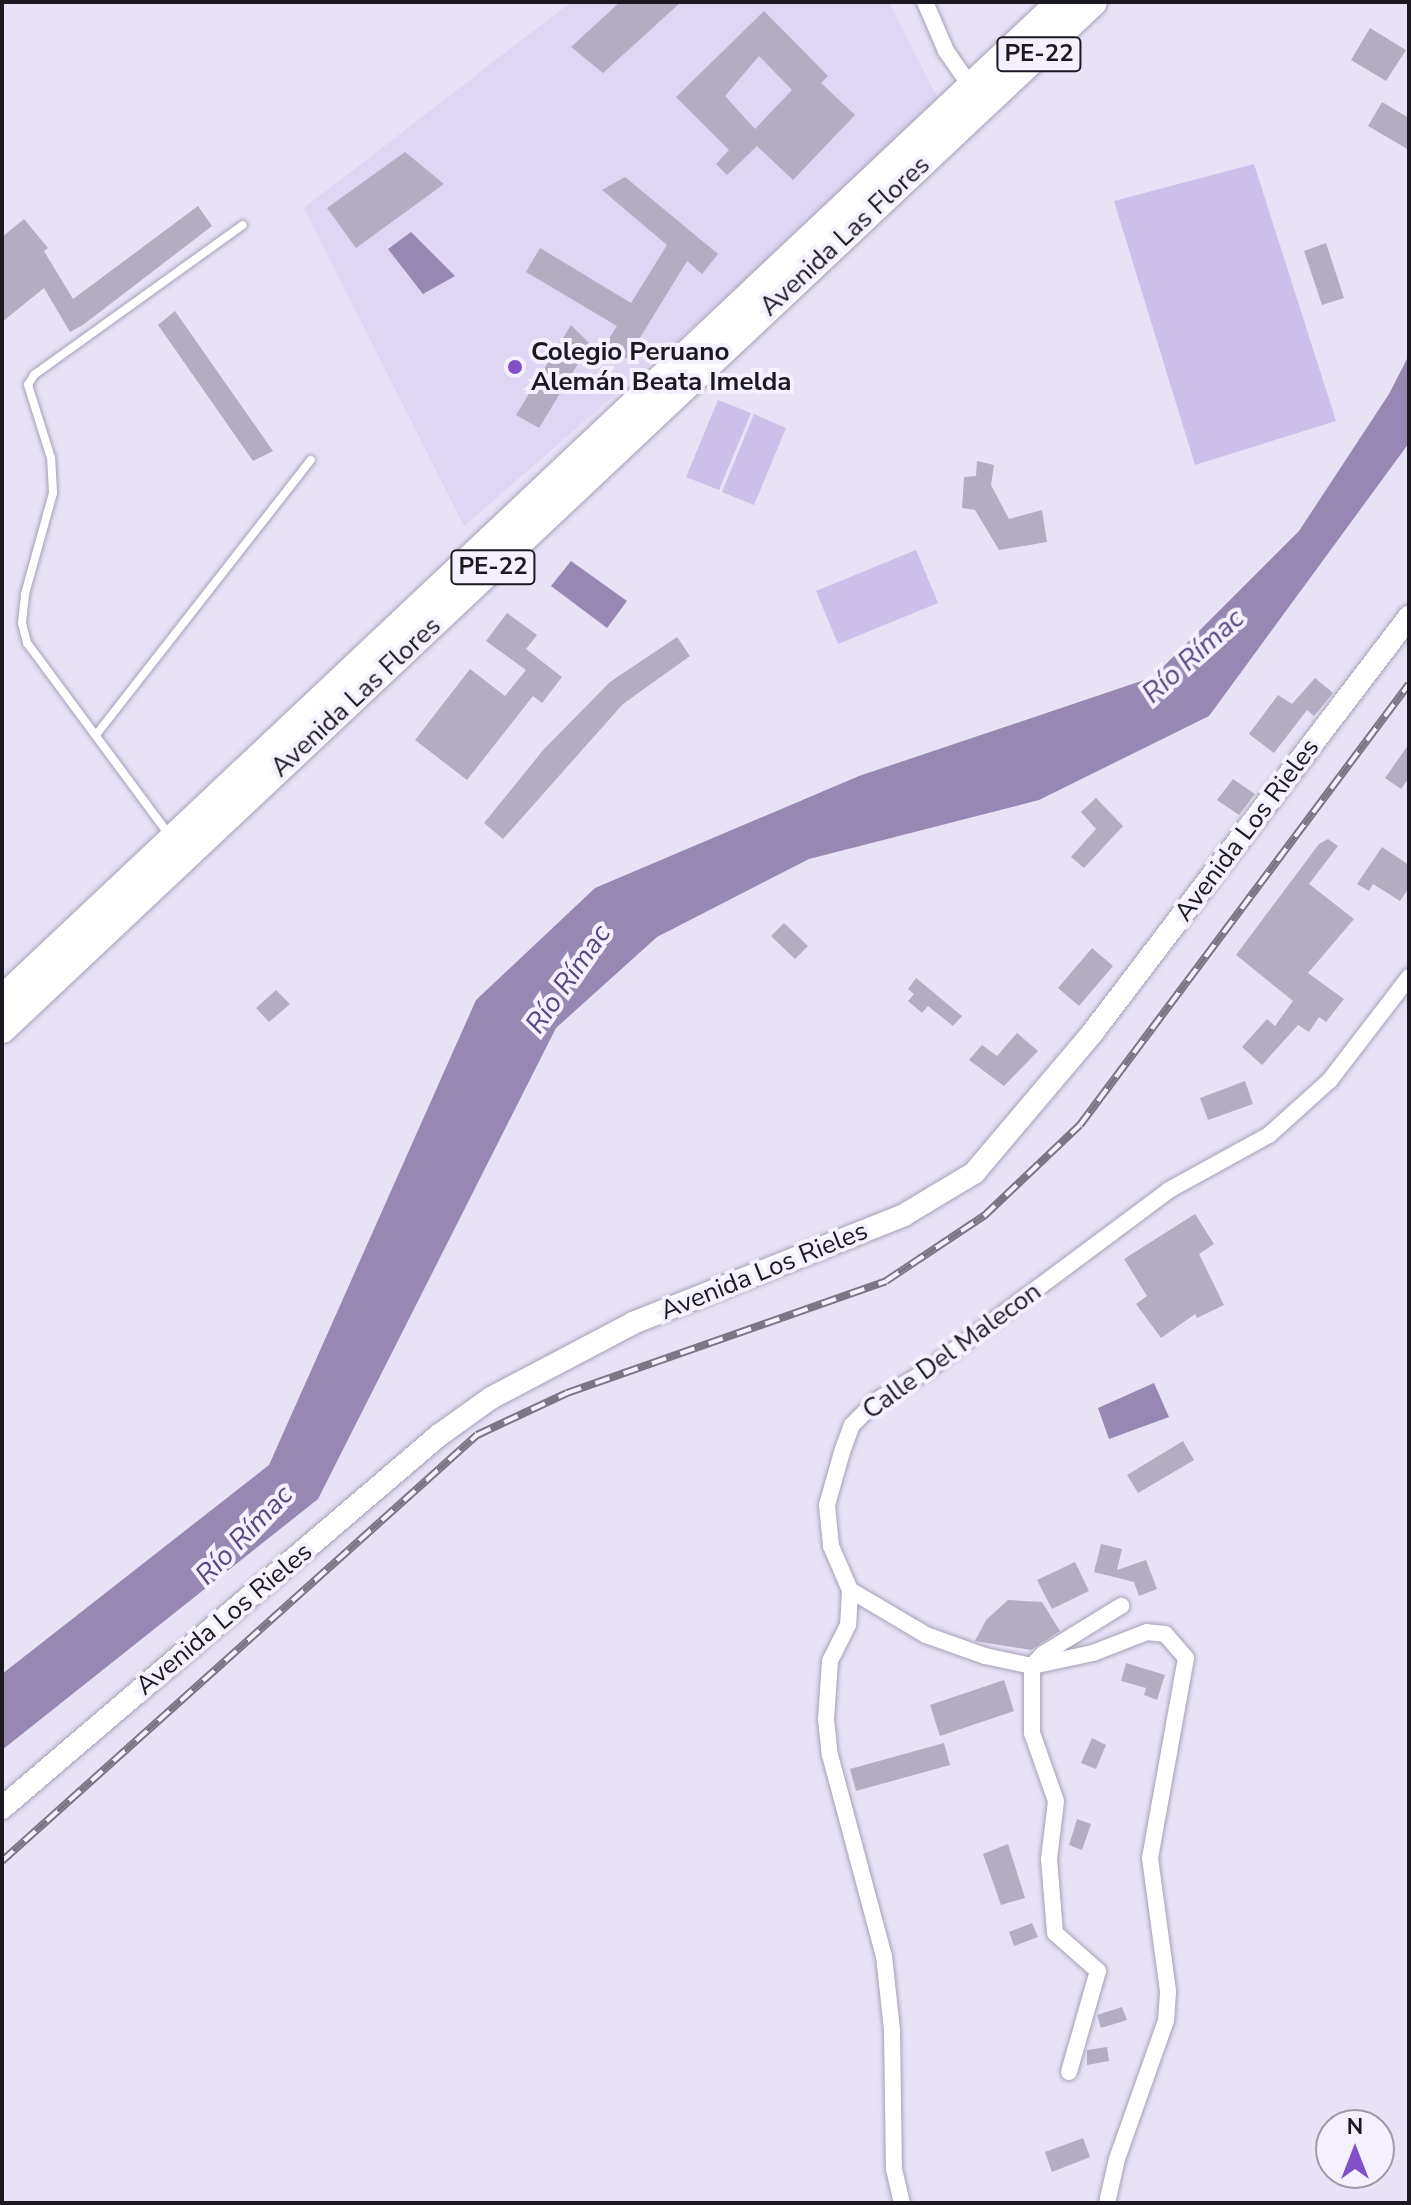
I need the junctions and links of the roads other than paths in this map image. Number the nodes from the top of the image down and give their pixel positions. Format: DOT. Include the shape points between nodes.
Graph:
graph roads {
  1 [pos="925,2"];
  2 [pos="1061,2"];
  3 [pos="1093,2"];
  4 [pos="978,96"];
  5 [pos="243,225"];
  6 [pos="311,460"];
  7 [pos="1409,617"];
  8 [pos="96,735"];
  9 [pos="180,848"];
  10 [pos="1409,977"];
  11 [pos="2,1000"];
  12 [pos="2,1029"];
  13 [pos="850,1590"];
  14 [pos="1121,1606"];
  15 [pos="1032,1666"];
  16 [pos="2,1808"];
  17 [pos="1069,2072"];
  18 [pos="902,2203"];
  19 [pos="1107,2203"];
  1 -- 4 [label="street" via="946,51"];
  2 -- 4 [label="highway, Avenida Las Flores / PE-22"];
  3 -- 4 [label="highway, Avenida Las Flores / PE-22"];
  4 -- 9 [label="highway, Avenida Las Flores / PE-22"];
  5 -- 8 [label="lane" via="34,375 28,385 51,458 53,493 22,623 27,643"];
  6 -- 8 [label="lane"];
  7 -- 16 [label="street, Avenida Los Rieles" via="1093,1032 974,1173 904,1215 633,1323 491,1398 438,1436"];
  8 -- 9 [label="lane"];
  9 -- 11 [label="highway, Avenida Las Flores / PE-22"];
  9 -- 12 [label="highway, Avenida Las Flores / PE-22"];
  10 -- 13 [label="street, Calle Del Malecon" via="1391,1008 1330,1080 1269,1135 1169,1190 925,1372 876,1401 852,1425 827,1505 831,1546"];
  13 -- 15 [label="street" via="926,1635"];
  13 -- 18 [label="street" via="848,1625 830,1661 826,1719 830,1755 884,1956 892,2030 894,2169"];
  14 -- 15 [label="street"];
  15 -- 17 [label="street" via="1032,1733 1056,1801 1049,1859 1055,1933 1098,1971"];
  15 -- 19 [label="street" via="1093,1653 1147,1632 1165,1634 1186,1658 1150,1858 1168,1991 1166,2021"];
}
